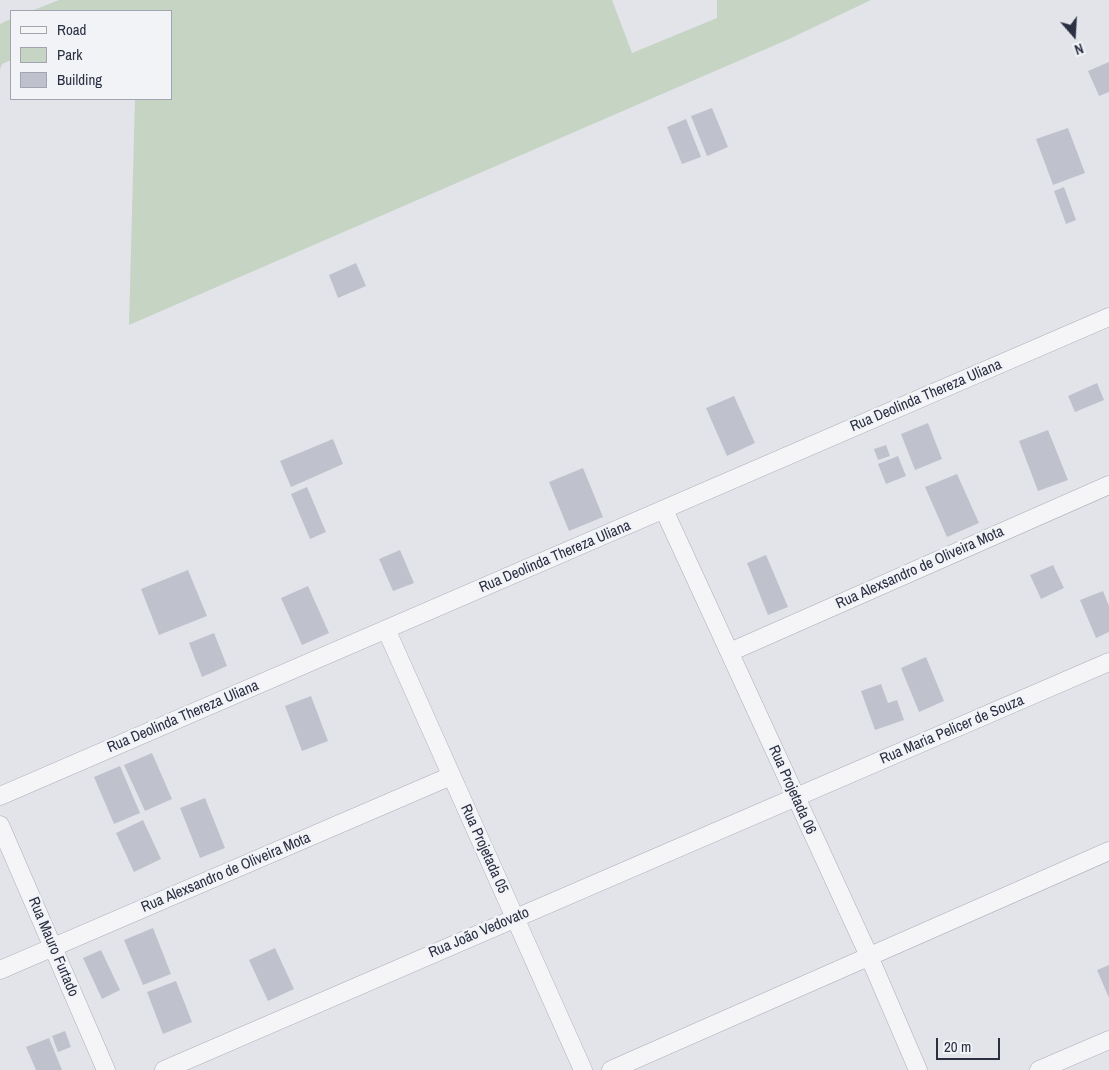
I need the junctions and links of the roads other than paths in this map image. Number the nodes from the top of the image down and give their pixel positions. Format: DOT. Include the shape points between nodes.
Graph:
graph roads {
  1 [pos="1109,317"];
  2 [pos="1109,485"];
  3 [pos="664,510"];
  4 [pos="386,629"];
  5 [pos="730,652"];
  6 [pos="1109,662"];
  7 [pos="452,776"];
  8 [pos="0,796"];
  9 [pos="796,798"];
  10 [pos="0,824"];
  11 [pos="1109,851"];
  12 [pos="515,918"];
  13 [pos="52,947"];
  14 [pos="869,956"];
  15 [pos="0,970"];
  16 [pos="1109,1040"];
  17 [pos="106,1070"];
  18 [pos="164,1070"];
  19 [pos="583,1070"];
  20 [pos="611,1070"];
  21 [pos="918,1070"];
  22 [pos="1040,1070"];
  1 -- 3 [label="street, Rua Deolinda Thereza Uliana"];
  2 -- 5 [label="street, Rua Alexsandro de Oliveira Mota"];
  3 -- 4 [label="street, Rua Deolinda Thereza Uliana"];
  3 -- 5 [label="street, Rua Projetada 06"];
  4 -- 7 [label="street, Rua Projetada 05"];
  4 -- 8 [label="street, Rua Deolinda Thereza Uliana"];
  5 -- 9 [label="street, Rua Projetada 06"];
  6 -- 9 [label="street, Rua Maria Pelicer de Souza"];
  7 -- 12 [label="street, Rua Projetada 05"];
  7 -- 13 [label="street, Rua Alexsandro de Oliveira Mota"];
  9 -- 12 [label="street, Rua João Vedovato"];
  9 -- 14 [label="street, Rua Projetada 06"];
  10 -- 13 [label="street, Rua Mauro Furtado"];
  11 -- 14 [label="street"];
  12 -- 18 [label="street, Rua João Vedovato"];
  12 -- 19 [label="street, Rua Projetada 05"];
  13 -- 15 [label="street, Rua Alexsandro de Oliveira Mota"];
  13 -- 17 [label="street, Rua Mauro Furtado"];
  14 -- 20 [label="street"];
  14 -- 21 [label="street, Rua Projetada 06"];
  16 -- 22 [label="street"];
}
